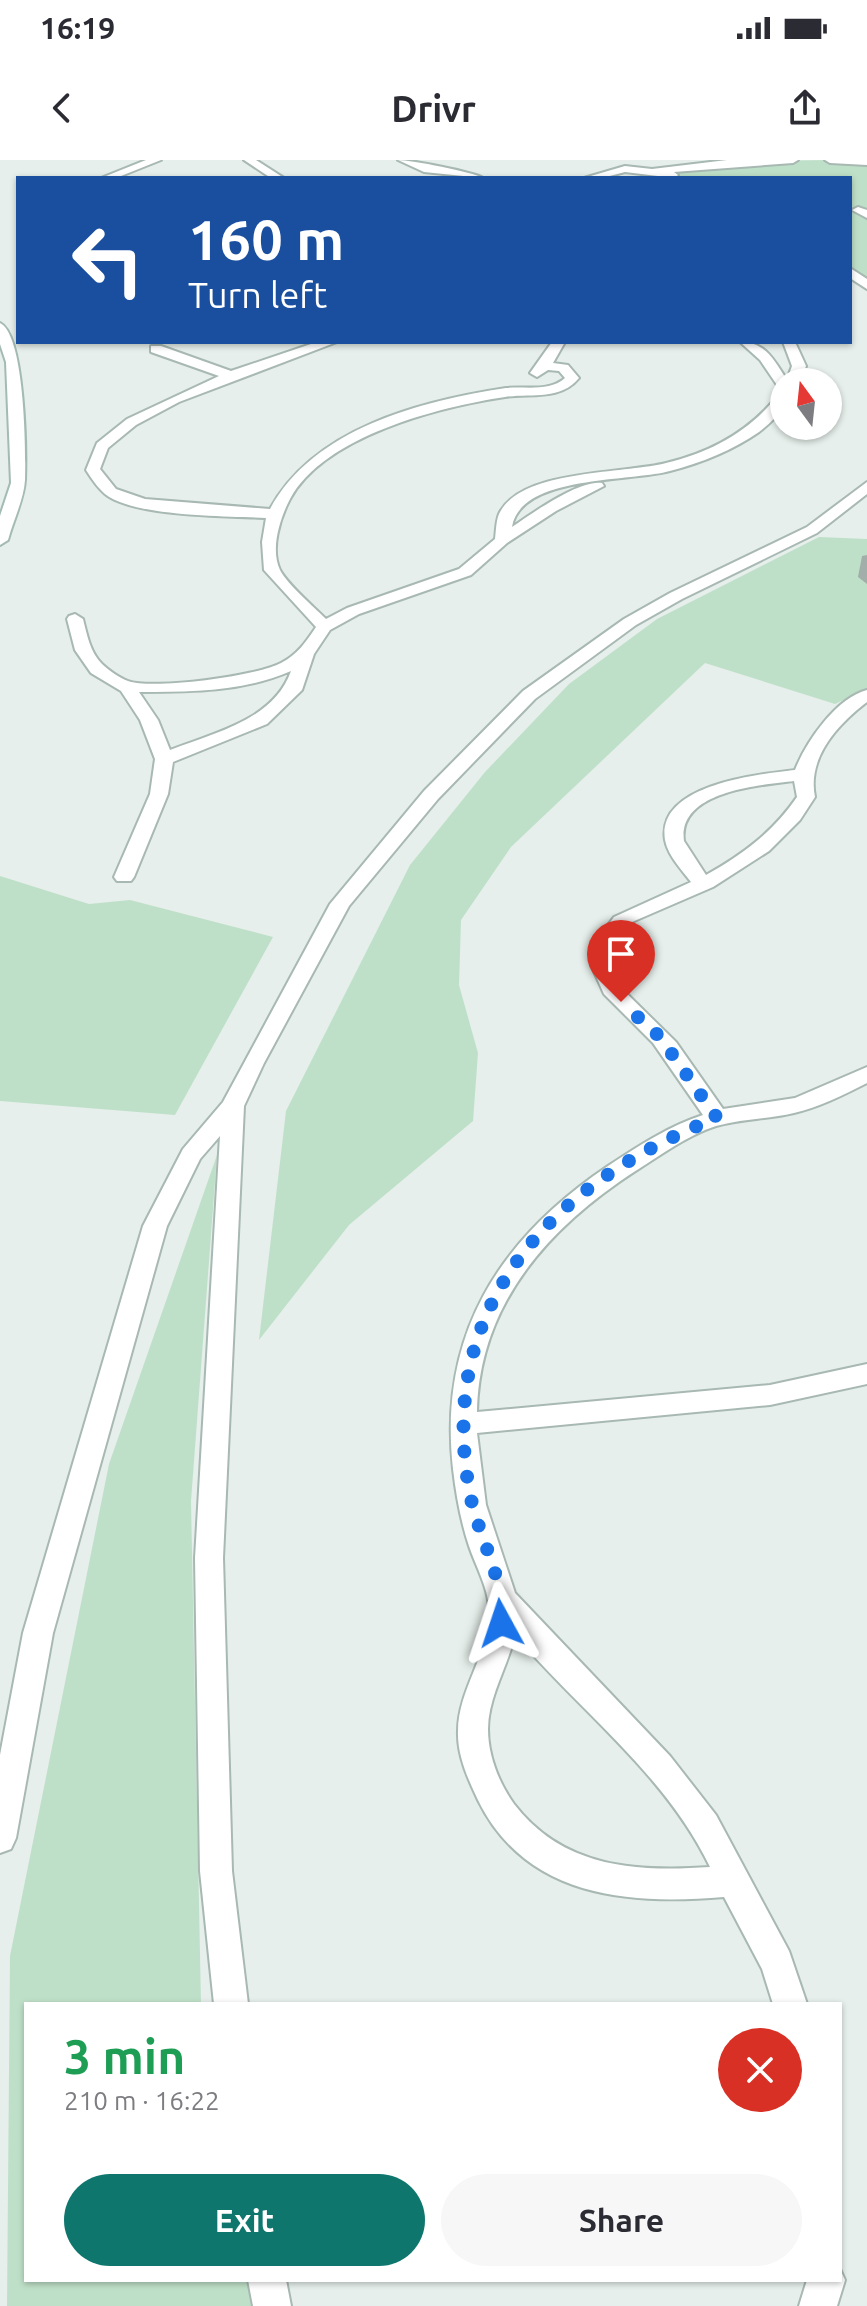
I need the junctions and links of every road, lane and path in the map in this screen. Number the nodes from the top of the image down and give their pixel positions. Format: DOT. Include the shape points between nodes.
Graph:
graph roads {
  1 [pos="156,160"];
  2 [pos="249,160"];
  3 [pos="403,160"];
  4 [pos="793,160"];
  5 [pos="830,160"];
  6 [pos="867,162"];
  7 [pos="391,165"];
  8 [pos="656,171"];
  9 [pos="112,176"];
  10 [pos="276,176"];
  11 [pos="430,176"];
  12 [pos="466,176"];
  13 [pos="595,176"];
  14 [pos="672,176"];
  15 [pos="852,292"];
  16 [pos="867,295"];
  17 [pos="0,327"];
  18 [pos="325,344"];
  19 [pos="554,344"];
  20 [pos="749,344"];
  21 [pos="790,344"];
  22 [pos="156,349"];
  23 [pos="548,366"];
  24 [pos="772,368"];
  25 [pos="798,368"];
  26 [pos="230,375"];
  27 [pos="513,391"];
  28 [pos="770,415"];
  29 [pos="631,474"];
  30 [pos="867,486"];
  31 [pos="274,514"];
  32 [pos="0,540"];
  33 [pos="502,540"];
  34 [pos="75,619"];
  35 [pos="324,627"];
  36 [pos="306,653"];
  37 [pos="127,687"];
  38 [pos="867,695"];
  39 [pos="164,759"];
  40 [pos="802,775"];
  41 [pos="124,877"];
  42 [pos="703,884"];
  43 [pos="867,1074"];
  44 [pos="233,1106"];
  45 [pos="717,1118"];
  46 [pos="867,1374"];
  47 [pos="461,1424"];
  48 [pos="504,1601"];
  49 [pos="0,1838"];
  50 [pos="733,1881"];
  51 [pos="231,2002"];
  52 [pos="789,2002"];
  53 [pos="267,2282"];
  54 [pos="825,2282"];
  55 [pos="272,2306"];
  56 [pos="818,2306"];
  1 -- 9 [label="street"];
  2 -- 10 [label="street"];
  3 -- 12 [label="street"];
  4 -- 8 [label="street"];
  5 -- 6 [label="street"];
  7 -- 11 [label="street"];
  8 -- 13 [label="street"];
  8 -- 14 [label="street"];
  15 -- 16 [label="street"];
  17 -- 32 [label="street" via="13,362 18,483"];
  18 -- 26 [label="street"];
  19 -- 23 [label="street"];
  20 -- 24 [label="street"];
  21 -- 25 [label="street"];
  22 -- 26 [label="street"];
  23 -- 27 [label="street"];
  23 -- 27 [label="street" via="563,368 572,378 568,384"];
  26 -- 31 [label="street" via="158,407 106,441 94,454 92,470 111,492 127,498"];
  27 -- 31 [label="street" via="423,410 336,447 307,470"];
  28 -- 29 [label="street" via="741,438 705,455"];
  29 -- 33 [label="street" via="571,497"];
  29 -- 33 [label="street" via="585,478 533,492 506,515"];
  30 -- 44 [label="street" via="812,530 630,622 529,695 431,795 340,904"];
  31 -- 35 [label="street" via="272,570"];
  33 -- 35 [label="street" via="465,572 353,611"];
  34 -- 37 [label="street" via="83,650 97,669"];
  35 -- 36 [label="street"];
  36 -- 37 [label="street" via="269,675"];
  36 -- 39 [label="street" via="293,690 261,720"];
  37 -- 39 [label="street" via="149,720"];
  38 -- 40 [label="street" via="835,719"];
  39 -- 41 [label="street" via="159,794"];
  40 -- 42 [label="street" via="806,797 766,845"];
  40 -- 42 [label="street" via="738,781 689,806 674,836"];
  42 -- 45 [label="street" via="623,918 604,942 601,968 621,1002 660,1037"];
  43 -- 45 [label="street" via="795,1106"];
  44 -- 49 [label="street" via="191,1155 155,1226 38,1633"];
  44 -- 51 [label="street" via="209,1558 216,1871"];
  45 -- 47 [label="street" via="679,1133 594,1184 511,1269 488,1305 473,1345"];
  46 -- 47 [label="street" via="770,1395"];
  47 -- 48 [label="street" via="470,1494"];
  48 -- 50 [label="street" via="542,1648 656,1761 706,1827"];
  48 -- 50 [label="street" via="498,1645 474,1713 473,1751 491,1797 513,1827 543,1855 593,1876 644,1885"];
  50 -- 52 [label="street" via="777,1963"];
  53 -- 55 [label="street"];
  54 -- 56 [label="street"];
}
